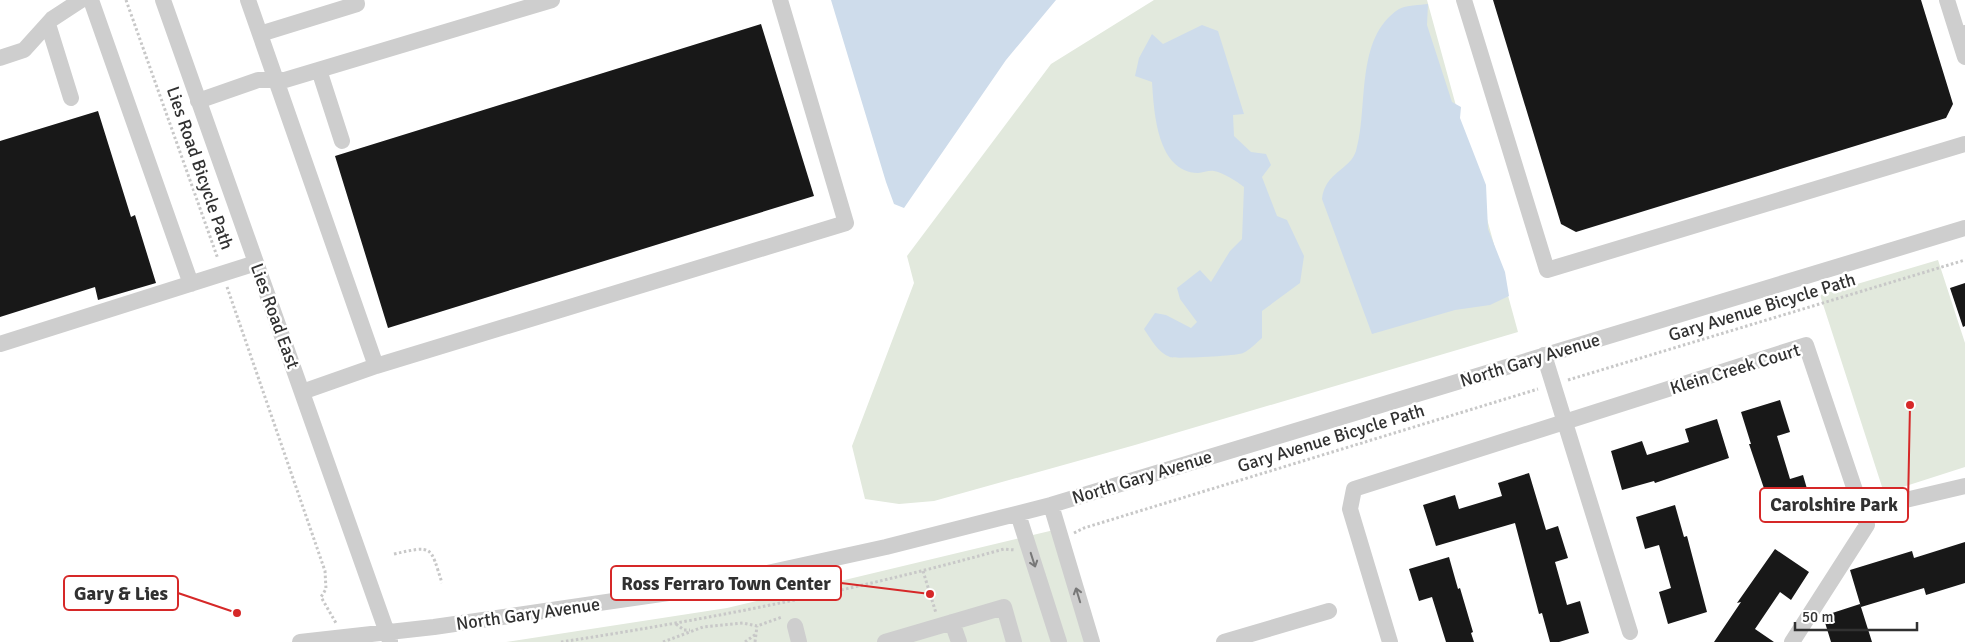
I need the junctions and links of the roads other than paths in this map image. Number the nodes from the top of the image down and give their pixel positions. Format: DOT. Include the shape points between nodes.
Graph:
graph roads {
  1 [pos="81,0"];
  2 [pos="91,0"];
  3 [pos="163,0"];
  4 [pos="248,0"];
  5 [pos="552,0"];
  6 [pos="780,0"];
  7 [pos="1464,0"];
  8 [pos="1947,0"];
  9 [pos="361,1"];
  10 [pos="48,24"];
  11 [pos="260,34"];
  12 [pos="1962,34"];
  13 [pos="1965,57"];
  14 [pos="0,58"];
  15 [pos="319,70"];
  16 [pos="276,80"];
  17 [pos="72,98"];
  18 [pos="198,101"];
  19 [pos="342,141"];
  20 [pos="1965,144"];
  21 [pos="1965,228"];
  22 [pos="256,263"];
  23 [pos="191,284"];
  24 [pos="0,344"];
  25 [pos="1544,355"];
  26 [pos="376,366"];
  27 [pos="302,392"];
  28 [pos="1565,421"];
  29 [pos="1965,486"];
  30 [pos="1051,505"];
  31 [pos="1018,514"];
  32 [pos="1863,514"];
  33 [pos="1329,610"];
  34 [pos="793,620"];
  35 [pos="946,624"];
  36 [pos="1630,632"];
  37 [pos="389,637"];
  38 [pos="300,642"];
  39 [pos="799,642"];
  40 [pos="884,642"];
  41 [pos="958,642"];
  42 [pos="1014,642"];
  43 [pos="1059,642"];
  44 [pos="1092,642"];
  45 [pos="1224,642"];
  46 [pos="1390,642"];
  47 [pos="1792,642"];
  1 -- 10 [label="street"];
  2 -- 23 [label="street"];
  3 -- 18 [label="street, Lies Road East"];
  4 -- 11 [label="street"];
  5 -- 15 [label="street"];
  6 -- 26 [label="street" via="846,223"];
  7 -- 20 [label="street" via="1547,270"];
  8 -- 12 [label="street"];
  9 -- 11 [label="street"];
  10 -- 14 [label="street" via="24,50"];
  10 -- 17 [label="street"];
  11 -- 16 [label="street"];
  12 -- 13 [label="street"];
  15 -- 16 [label="street"];
  15 -- 19 [label="street"];
  16 -- 18 [label="street" via="258,80"];
  16 -- 26 [label="street"];
  18 -- 22 [label="street, Lies Road East"];
  21 -- 25 [label="street, North Gary Avenue"];
  22 -- 23 [label="street"];
  22 -- 27 [label="street, Lies Road East"];
  23 -- 24 [label="street"];
  25 -- 28 [label="street"];
  25 -- 30 [label="street, North Gary Avenue"];
  26 -- 27 [label="street"];
  27 -- 37 [label="street, Lies Road East"];
  28 -- 32 [label="street, Klein Creek Court" via="1806,345"];
  28 -- 36 [label="street"];
  28 -- 46 [label="street, Klein Creek Court" via="1354,489 1350,509"];
  29 -- 32 [label="street" via="1897,502"];
  30 -- 31 [label="street, North Gary Avenue"];
  44 -- 30 [label="street, one-way"];
  31 -- 37 [label="street, North Gary Avenue" via="895,545 689,590"];
  31 -- 43 [label="street, one-way"];
  32 -- 47 [label="street" via="1866,525"];
  33 -- 45 [label="street"];
  34 -- 39 [label="street"];
  35 -- 40 [label="street"];
  35 -- 41 [label="street"];
  35 -- 42 [label="street" via="1004,607"];
  37 -- 38 [label="street, North Gary Avenue"];
}
